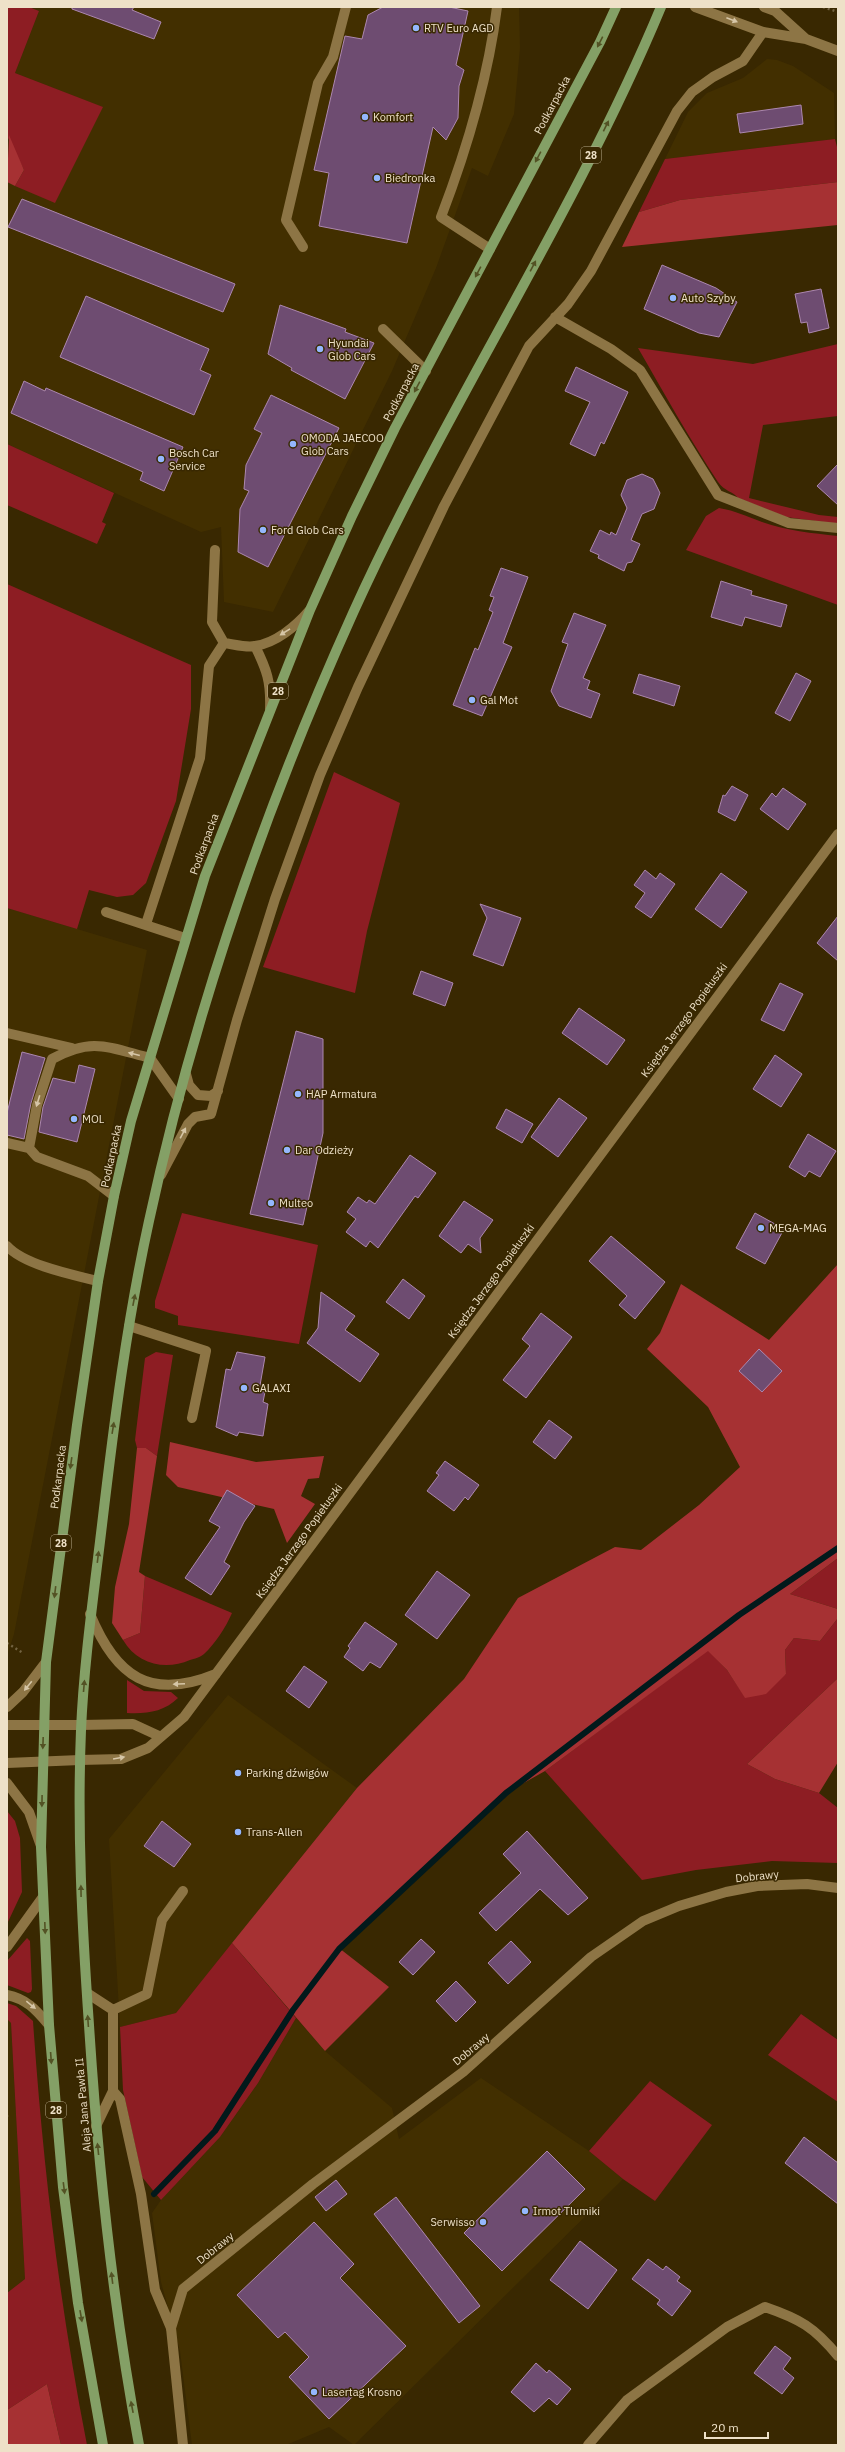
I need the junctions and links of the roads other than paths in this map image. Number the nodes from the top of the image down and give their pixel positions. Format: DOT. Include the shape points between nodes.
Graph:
graph roads {
  1 [pos="346,7"];
  2 [pos="497,7"];
  3 [pos="616,7"];
  4 [pos="661,7"];
  5 [pos="695,7"];
  6 [pos="764,7"];
  7 [pos="776,9"];
  8 [pos="763,32"];
  9 [pos="806,39"];
  10 [pos="838,51"];
  11 [pos="303,247"];
  12 [pos="490,249"];
  13 [pos="555,317"];
  14 [pos="383,329"];
  15 [pos="426,371"];
  16 [pos="838,528"];
  17 [pos="215,550"];
  18 [pos="310,610"];
  19 [pos="224,643"];
  20 [pos="254,646"];
  21 [pos="270,709"];
  22 [pos="838,834"];
  23 [pos="106,912"];
  24 [pos="146,924"];
  25 [pos="185,938"];
  26 [pos="7,1033"];
  27 [pos="72,1048"];
  28 [pos="150,1058"];
  29 [pos="186,1074"];
  30 [pos="218,1091"];
  31 [pos="179,1098"];
  32 [pos="7,1143"];
  33 [pos="29,1148"];
  34 [pos="159,1180"];
  35 [pos="114,1196"];
  36 [pos="7,1246"];
  37 [pos="98,1281"];
  38 [pos="129,1326"];
  39 [pos="192,1418"];
  40 [pos="90,1614"];
  41 [pos="46,1662"];
  42 [pos="216,1674"];
  43 [pos="7,1707"];
  44 [pos="44,1724"];
  45 [pos="7,1725"];
  46 [pos="81,1725"];
  47 [pos="159,1736"];
  48 [pos="80,1760"];
  49 [pos="43,1762"];
  50 [pos="7,1763"];
  51 [pos="7,1783"];
  52 [pos="41,1848"];
  53 [pos="838,1888"];
  54 [pos="183,1891"];
  55 [pos="43,1897"];
  56 [pos="7,1948"];
  57 [pos="87,1993"];
  58 [pos="7,1996"];
  59 [pos="113,2010"];
  60 [pos="49,2025"];
  61 [pos="113,2090"];
  62 [pos="96,2126"];
  63 [pos="171,2328"];
  64 [pos="838,2356"];
  65 [pos="104,2445"];
  66 [pos="139,2445"];
  67 [pos="183,2445"];
  68 [pos="588,2445"];
  1 -- 11 [label="street" via="333,57 318,83 286,220"];
  2 -- 12 [label="street" via="492,49 463,160 441,217"];
  3 -- 12 [label="main road, Podkarpacka / 28, one-way"];
  29 -- 4 [label="main road, 28, one-way" via="213,975 275,799 354,612 470,381 593,152"];
  5 -- 8 [label="street, one-way"];
  6 -- 7 [label="street"];
  7 -- 9 [label="street"];
  8 -- 9 [label="street"];
  8 -- 13 [label="street" via="743,61 692,92 677,111 591,271 568,304"];
  9 -- 10 [label="street"];
  12 -- 15 [label="main road, Podkarpacka / 28, one-way"];
  13 -- 16 [label="street" via="611,348 640,370 718,495 788,523"];
  13 -- 30 [label="street" via="529,346 468,459 358,687 320,775 275,899 239,1013"];
  14 -- 15 [label="street"];
  15 -- 18 [label="main road, Podkarpacka / 28, one-way" via="352,516"];
  17 -- 19 [label="street" via="212,622"];
  18 -- 20 [label="street, one-way" via="284,633"];
  18 -- 21 [label="main road, Podkarpacka / 28"];
  19 -- 20 [label="street"];
  19 -- 24 [label="street" via="209,666 200,758"];
  20 -- 21 [label="street" via="268,672"];
  21 -- 25 [label="main road, Podkarpacka / 28" via="207,870"];
  22 -- 42 [label="street, Księdza Jerzego Popiełuszki"];
  23 -- 24 [label="street"];
  24 -- 25 [label="street"];
  25 -- 28 [label="main road, Podkarpacka / 28"];
  26 -- 27 [label="street"];
  28 -- 27 [label="street, one-way" via="94,1045"];
  27 -- 33 [label="street, one-way" via="52,1059 37,1106"];
  28 -- 31 [label="street"];
  28 -- 35 [label="main road, Podkarpacka / 28" via="131,1121"];
  29 -- 30 [label="street" via="189,1085 198,1095 211,1096"];
  29 -- 31 [label="main road, 28"];
  34 -- 30 [label="street, one-way" via="188,1124 195,1117 211,1114"];
  31 -- 34 [label="main road, 28"];
  32 -- 33 [label="street"];
  33 -- 35 [label="street" via="37,1157 88,1176"];
  38 -- 34 [label="main road, 28, one-way"];
  35 -- 37 [label="main road, Podkarpacka / 28"];
  36 -- 37 [label="street" via="12,1252 46,1268"];
  37 -- 41 [label="main road, Podkarpacka / 28, one-way"];
  38 -- 39 [label="street" via="206,1351"];
  40 -- 38 [label="main road, 28, one-way" via="110,1450"];
  42 -- 40 [label="street, one-way" via="180,1685 143,1680 127,1673 113,1658 99,1636"];
  46 -- 40 [label="main road, 28, one-way"];
  41 -- 43 [label="street, one-way" via="23,1692"];
  41 -- 44 [label="main road, Podkarpacka / 28"];
  42 -- 47 [label="street, Księdza Jerzego Popiełuszki" via="184,1717"];
  44 -- 45 [label="street"];
  44 -- 46 [label="street"];
  44 -- 49 [label="main road, Podkarpacka / 28, one-way"];
  46 -- 47 [label="street" via="133,1724"];
  46 -- 48 [label="main road, 28"];
  48 -- 47 [label="street, Księdza Jerzego Popiełuszki, one-way" via="121,1759 148,1748"];
  48 -- 49 [label="street, Księdza Jerzego Popiełuszki"];
  57 -- 48 [label="main road, Aleja Jana Pawła II / 28, one-way" via="82,1912"];
  49 -- 50 [label="street, Księdza Jerzego Popiełuszki"];
  49 -- 52 [label="main road, 28, one-way"];
  51 -- 52 [label="street" via="29,1812"];
  52 -- 55 [label="main road, 28"];
  53 -- 63 [label="street, Dobrawy" via="806,1884 757,1886 679,1906 643,1921 591,1957 463,2072 313,2184 183,2289"];
  54 -- 59 [label="street" via="162,1920 147,1994"];
  55 -- 56 [label="street"];
  55 -- 60 [label="main road, 28, one-way"];
  57 -- 59 [label="street"];
  62 -- 57 [label="main road, Aleja Jana Pawła II / 28, one-way"];
  58 -- 60 [label="street, one-way" via="21,1998 34,2007"];
  59 -- 61 [label="street"];
  60 -- 65 [label="main road, 28, one-way" via="74,2272"];
  61 -- 62 [label="street"];
  61 -- 63 [label="street" via="120,2099 141,2194 155,2290"];
  66 -- 62 [label="main road, Aleja Jana Pawła II / 28, one-way" via="115,2300"];
  63 -- 67 [label="street"];
  64 -- 68 [label="street" via="825,2340 797,2318 765,2307 727,2327 627,2400"];
}
